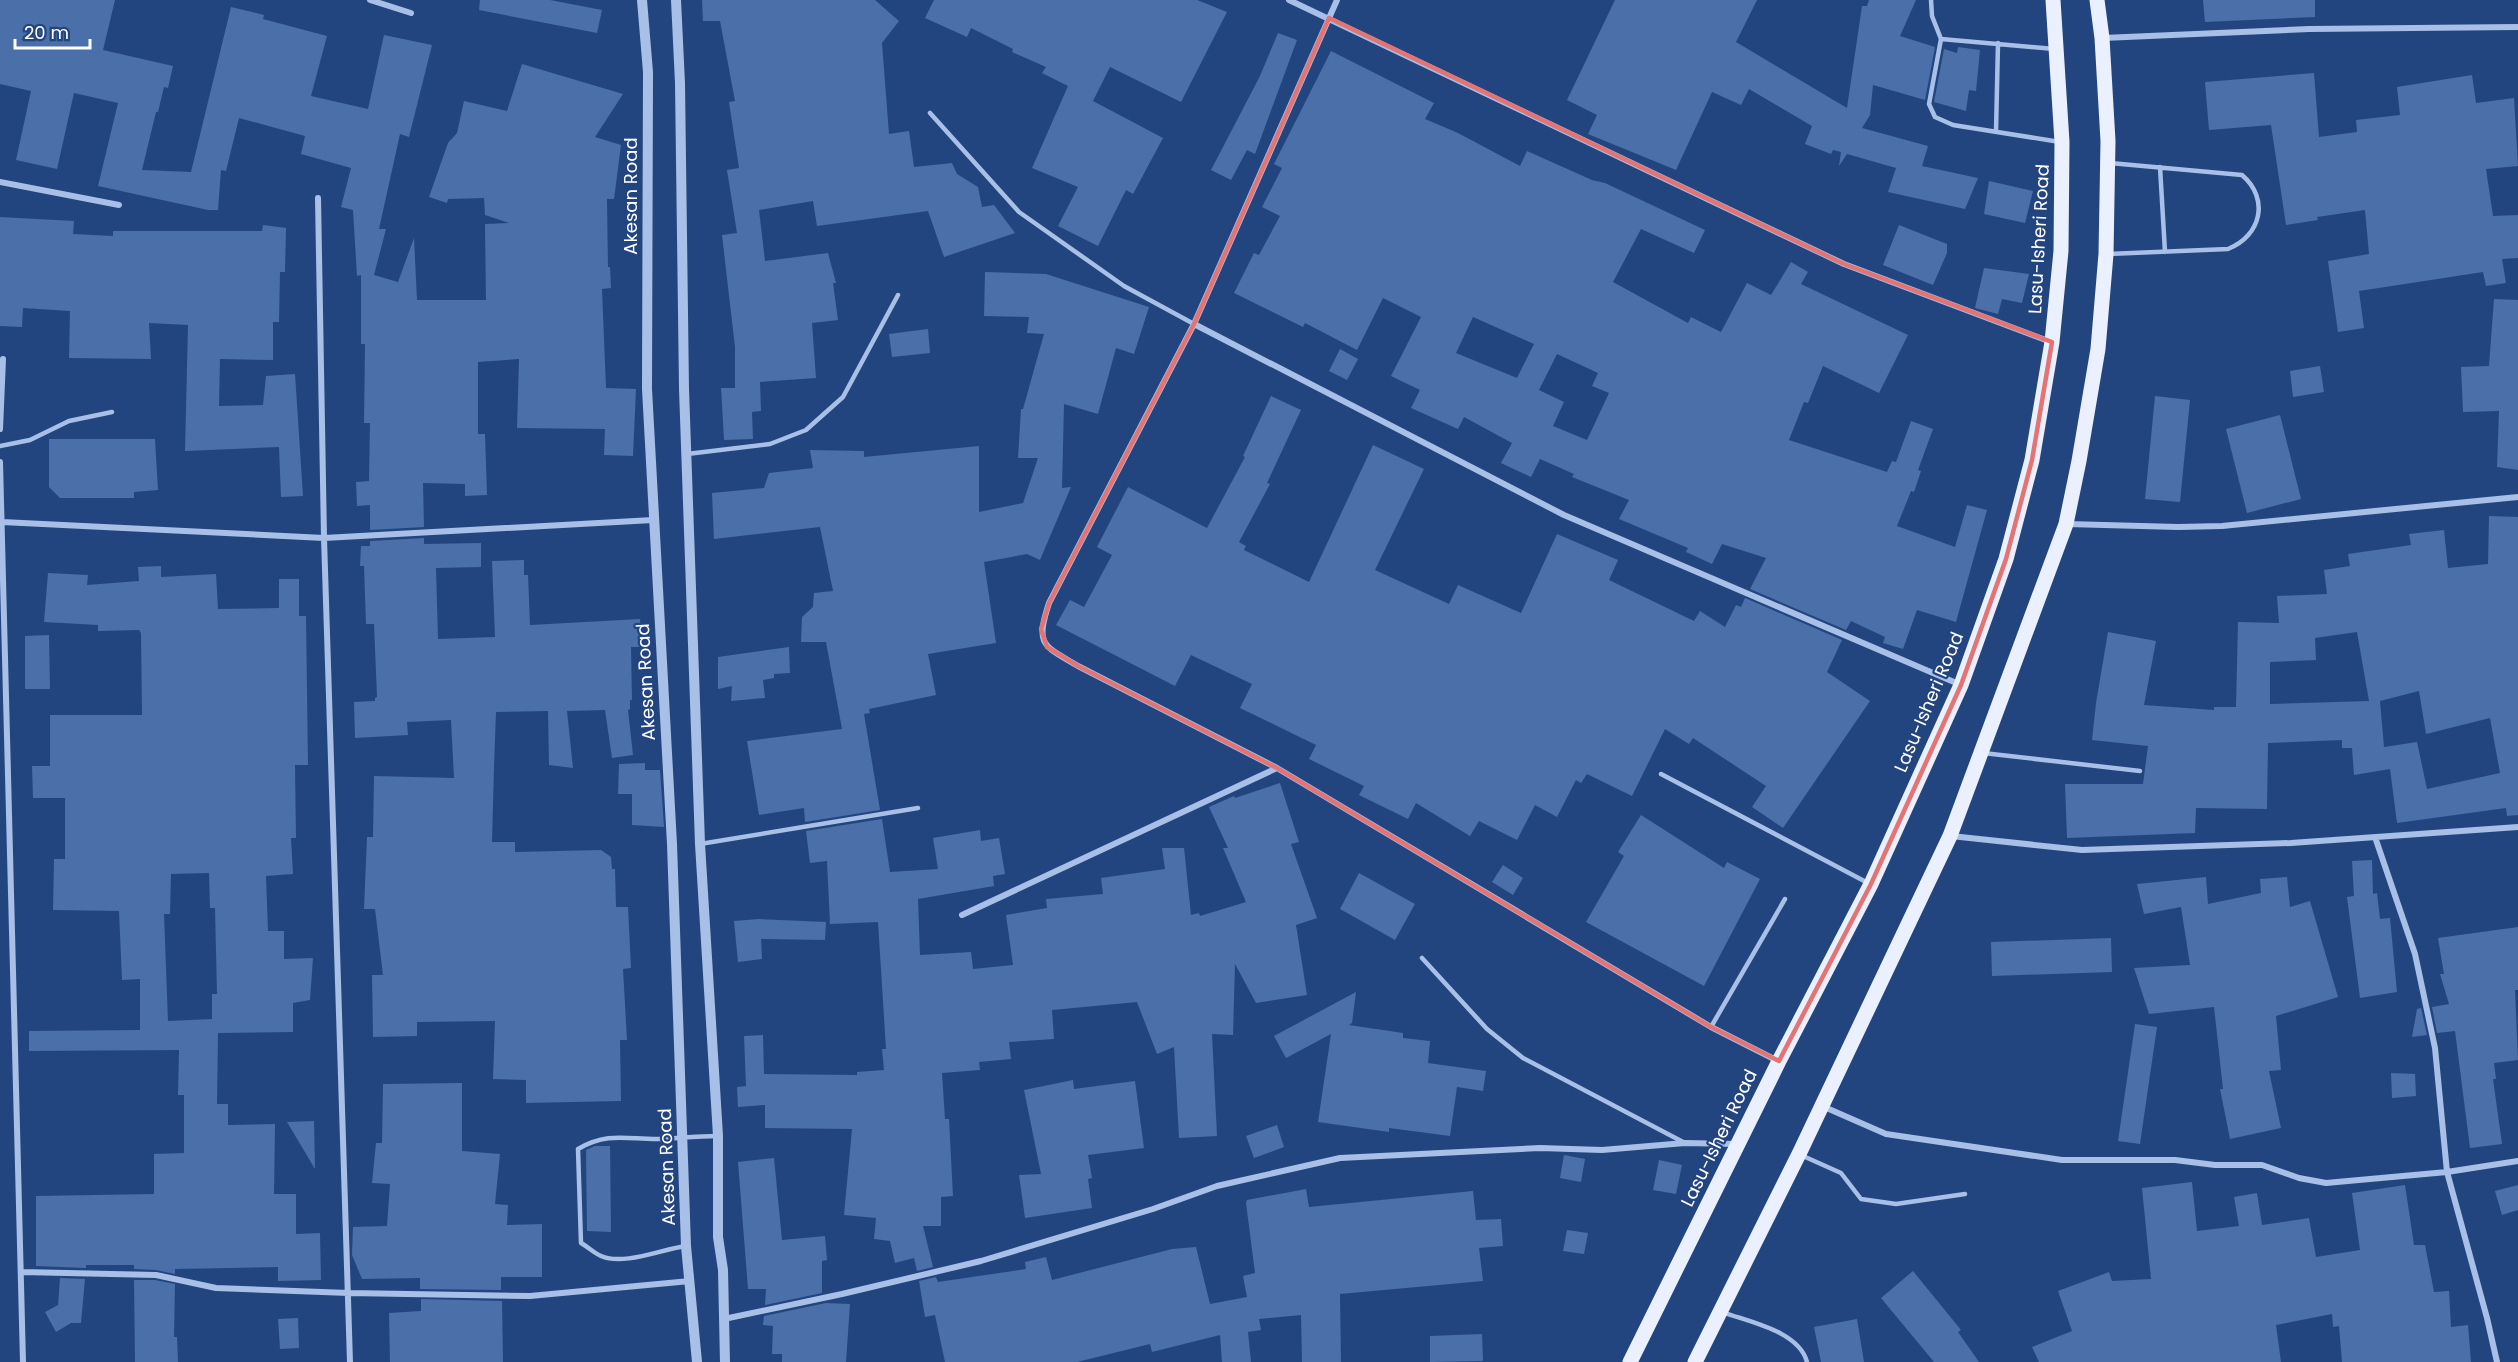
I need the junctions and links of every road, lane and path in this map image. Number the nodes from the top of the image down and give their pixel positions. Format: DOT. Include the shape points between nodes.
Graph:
graph roads {
  1 [pos="370,0"];
  2 [pos="642,0"];
  3 [pos="676,0"];
  4 [pos="1289,0"];
  5 [pos="1337,0"];
  6 [pos="1930,0"];
  7 [pos="2053,0"];
  8 [pos="2097,0"];
  9 [pos="411,13"];
  10 [pos="1329,18"];
  11 [pos="2518,27"];
  12 [pos="2102,38"];
  13 [pos="1941,39"];
  14 [pos="1998,43"];
  15 [pos="2057,49"];
  16 [pos="930,113"];
  17 [pos="1996,132"];
  18 [pos="2062,142"];
  19 [pos="2107,162"];
  20 [pos="2160,167"];
  21 [pos="0,182"];
  22 [pos="318,198"];
  23 [pos="119,205"];
  24 [pos="2165,252"];
  25 [pos="2106,254"];
  26 [pos="898,295"];
  27 [pos="1194,324"];
  28 [pos="2052,342"];
  29 [pos="3,358"];
  30 [pos="112,412"];
  31 [pos="0,429"];
  32 [pos="0,446"];
  33 [pos="687,454"];
  34 [pos="0,462"];
  35 [pos="2518,497"];
  36 [pos="653,519"];
  37 [pos="3,522"];
  38 [pos="2066,524"];
  39 [pos="324,538"];
  40 [pos="1961,685"];
  41 [pos="1980,753"];
  42 [pos="1277,768"];
  43 [pos="2140,771"];
  44 [pos="1661,774"];
  45 [pos="918,808"];
  46 [pos="2518,827"];
  47 [pos="1950,836"];
  48 [pos="2375,837"];
  49 [pos="700,844"];
  50 [pos="1871,884"];
  51 [pos="1785,899"];
  52 [pos="962,915"];
  53 [pos="1422,958"];
  54 [pos="1711,1027"];
  55 [pos="1779,1061"];
  56 [pos="1821,1106"];
  57 [pos="718,1136"];
  58 [pos="682,1137"];
  59 [pos="1685,1143"];
  60 [pos="1737,1144"];
  61 [pos="1799,1154"];
  62 [pos="2518,1161"];
  63 [pos="2447,1172"];
  64 [pos="1965,1194"];
  65 [pos="686,1246"];
  66 [pos="22,1272"];
  67 [pos="690,1281"];
  68 [pos="349,1293"];
  69 [pos="1720,1311"];
  70 [pos="724,1319"];
  71 [pos="23,1362"];
  72 [pos="350,1362"];
  73 [pos="697,1362"];
  74 [pos="725,1362"];
  75 [pos="1630,1362"];
  76 [pos="1695,1362"];
  77 [pos="1807,1362"];
  78 [pos="2497,1362"];
  1 -- 9 [label="street"];
  2 -- 36 [label="street, Akesan Road" via="648,72 647,389"];
  3 -- 33 [label="street"];
  4 -- 10 [label="street"];
  5 -- 10 [label="street"];
  6 -- 13 [label="lane"];
  7 -- 15 [label="main road, Lasu-Isheri Road"];
  8 -- 12 [label="main road"];
  10 -- 27 [label="street"];
  10 -- 28 [label="street" via="1844,264"];
  11 -- 12 [label="street" via="2309,29"];
  12 -- 19 [label="main road"];
  13 -- 14 [label="lane"];
  13 -- 17 [label="lane" via="1929,104 1935,117 1953,125"];
  14 -- 15 [label="lane"];
  14 -- 17 [label="lane"];
  15 -- 18 [label="main road, Lasu-Isheri Road"];
  16 -- 27 [label="lane" via="1019,212 1124,286"];
  17 -- 18 [label="lane"];
  18 -- 28 [label="main road, Lasu-Isheri Road" via="2061,251"];
  19 -- 20 [label="lane"];
  19 -- 25 [label="main road"];
  20 -- 24 [label="lane"];
  20 -- 24 [label="lane" via="2242,175 2251,183 2256,196 2258,222 2252,233 2228,249"];
  21 -- 23 [label="street"];
  22 -- 39 [label="street"];
  24 -- 25 [label="lane"];
  25 -- 38 [label="main road" via="2098,349"];
  26 -- 33 [label="lane" via="843,397 806,430 770,444"];
  27 -- 40 [label="street" via="1564,515"];
  27 -- 42 [label="street" via="1049,603 1041,629 1047,647 1078,666"];
  28 -- 40 [label="main road, Lasu-Isheri Road" via="2032,459 2009,548"];
  29 -- 31 [label="street"];
  30 -- 32 [label="lane" via="69,421 30,440"];
  33 -- 49 [label="street"];
  34 -- 37 [label="street"];
  35 -- 38 [label="street" via="2222,526"];
  36 -- 39 [label="street"];
  36 -- 58 [label="street, Akesan Road" via="672,844"];
  37 -- 39 [label="street"];
  37 -- 66 [label="street"];
  38 -- 41 [label="main road"];
  39 -- 68 [label="street"];
  40 -- 50 [label="main road, Lasu-Isheri Road"];
  41 -- 43 [label="lane"];
  41 -- 47 [label="main road"];
  42 -- 52 [label="street"];
  42 -- 54 [label="street"];
  44 -- 50 [label="lane"];
  45 -- 49 [label="lane"];
  46 -- 48 [label="street"];
  47 -- 48 [label="street" via="2082,850"];
  47 -- 56 [label="main road"];
  48 -- 63 [label="street" via="2415,954 2435,1048"];
  49 -- 57 [label="street"];
  50 -- 55 [label="main road, Lasu-Isheri Road"];
  51 -- 54 [label="lane"];
  53 -- 59 [label="lane" via="1487,1029 1523,1058"];
  54 -- 55 [label="street"];
  55 -- 60 [label="main road, Lasu-Isheri Road"];
  56 -- 61 [label="main road"];
  56 -- 63 [label="street" via="1886,1134 2062,1160 2175,1160 2262,1166 2326,1183"];
  57 -- 58 [label="lane"];
  57 -- 70 [label="street" via="718,1237"];
  58 -- 65 [label="street, Akesan Road"];
  58 -- 65 [label="lane" via="610,1137 578,1149 581,1243 603,1257 633,1260"];
  59 -- 60 [label="street"];
  59 -- 70 [label="street" via="1602,1150 1540,1148 1340,1158 1217,1186 981,1261"];
  60 -- 75 [label="main road, Lasu-Isheri Road"];
  61 -- 64 [label="lane" via="1840,1173 1860,1199 1896,1204"];
  61 -- 69 [label="main road"];
  62 -- 63 [label="street"];
  63 -- 78 [label="street"];
  65 -- 67 [label="street, Akesan Road"];
  66 -- 68 [label="street" via="156,1275 216,1288"];
  66 -- 71 [label="street"];
  67 -- 68 [label="street" via="530,1296"];
  67 -- 73 [label="street, Akesan Road"];
  68 -- 72 [label="street"];
  69 -- 76 [label="main road"];
  69 -- 77 [label="lane" via="1796,1343"];
  70 -- 74 [label="street"];
}
